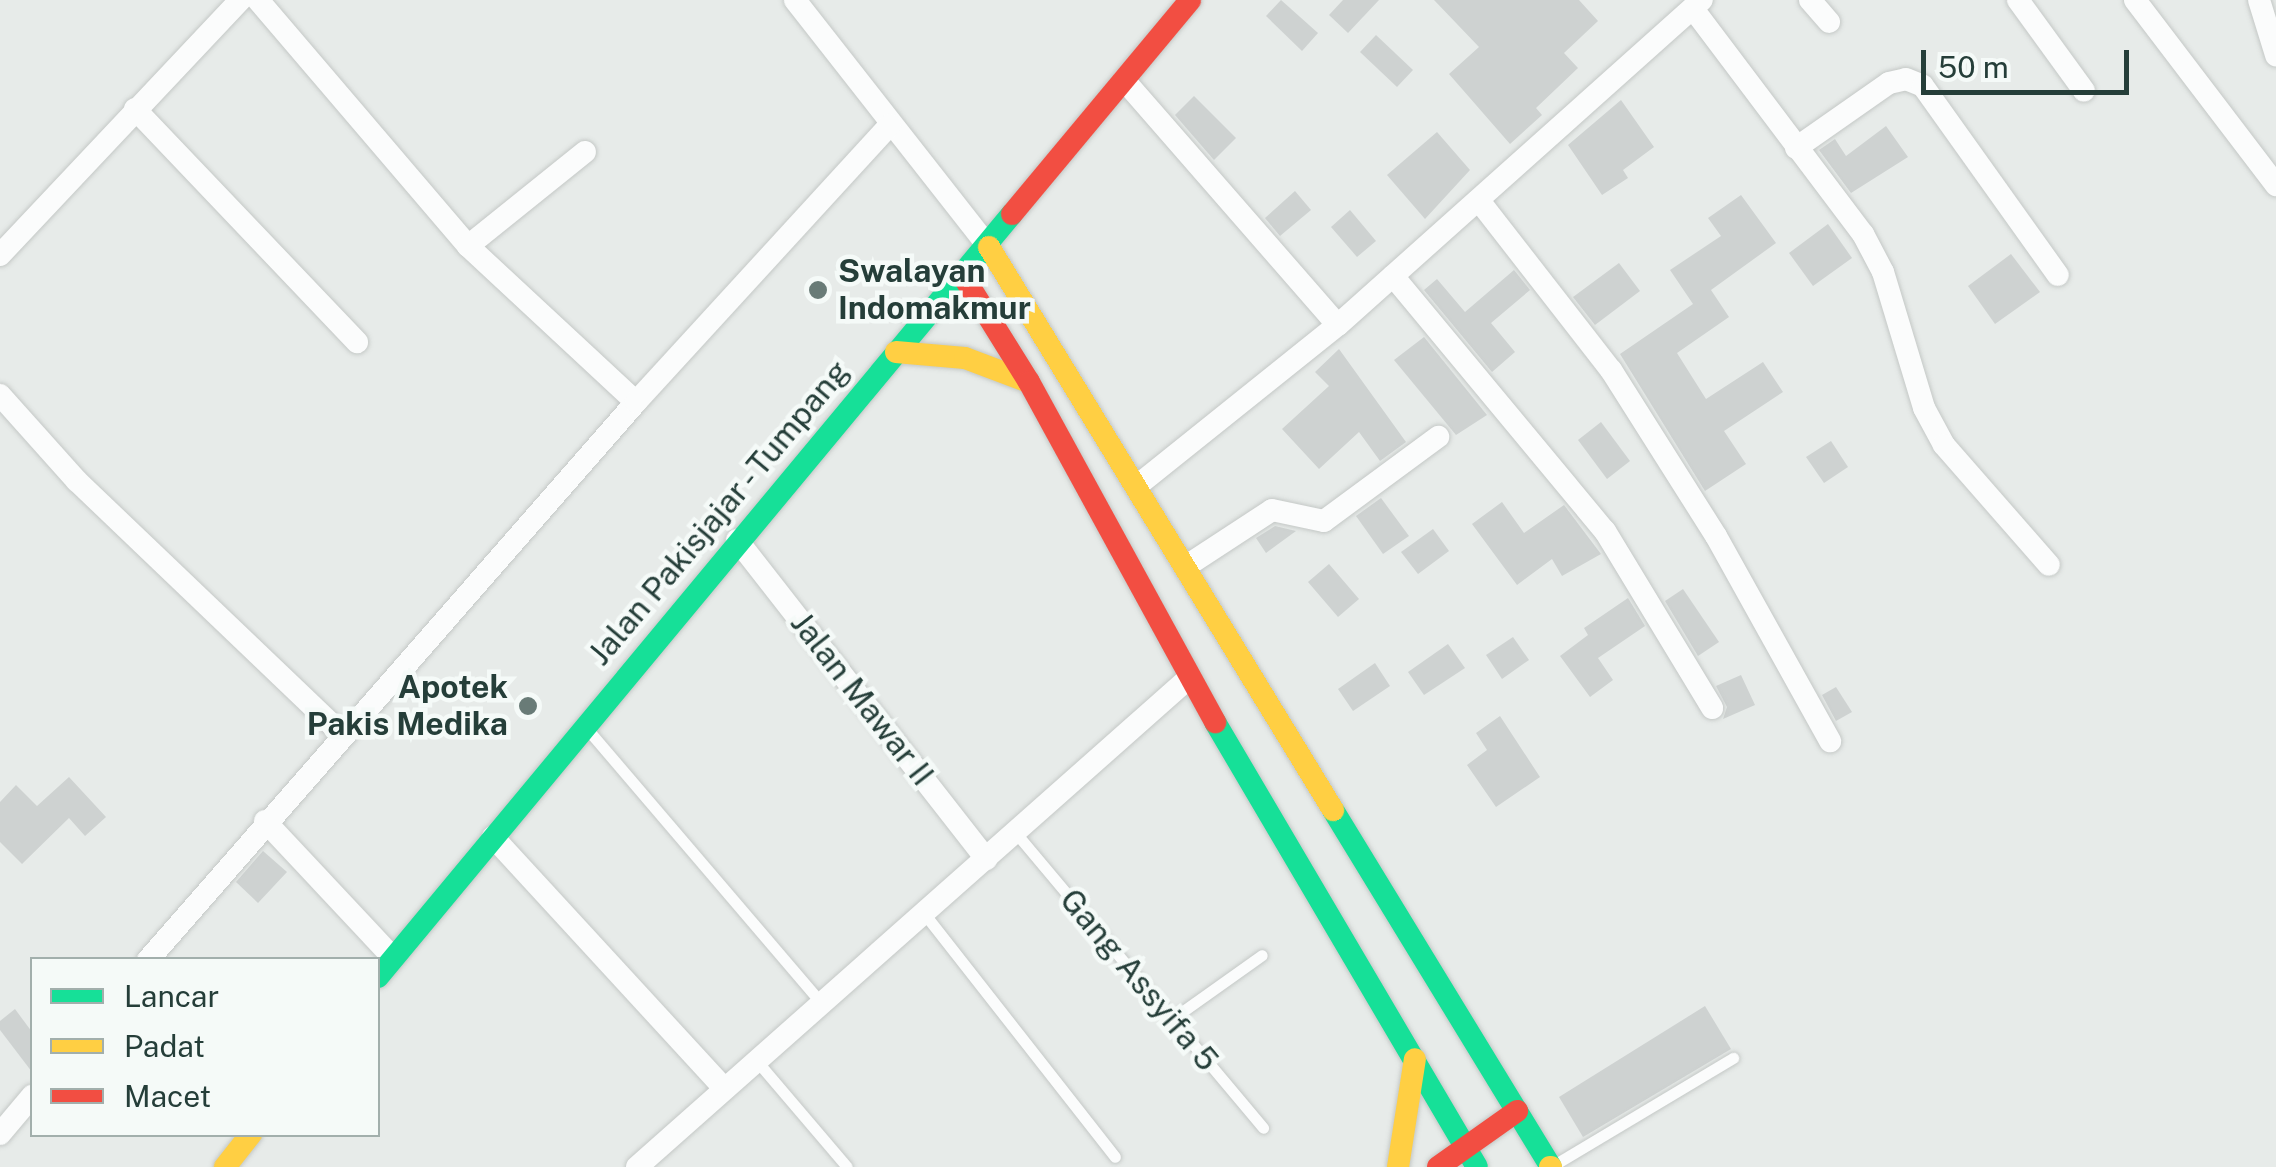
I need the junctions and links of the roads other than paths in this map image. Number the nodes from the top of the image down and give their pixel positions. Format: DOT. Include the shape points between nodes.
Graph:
graph roads {
  1 [pos="240,0"];
  2 [pos="258,0"];
  3 [pos="795,0"];
  4 [pos="1190,0"];
  5 [pos="1810,0"];
  6 [pos="2018,0"];
  7 [pos="2135,0"];
  8 [pos="2259,0"];
  9 [pos="1698,5"];
  10 [pos="1829,22"];
  11 [pos="2276,55"];
  12 [pos="1124,80"];
  13 [pos="2084,91"];
  14 [pos="135,109"];
  15 [pos="890,125"];
  16 [pos="1796,148"];
  17 [pos="585,152"];
  18 [pos="2276,184"];
  19 [pos="1480,202"];
  20 [pos="468,246"];
  21 [pos="990,247"];
  22 [pos="0,255"];
  23 [pos="2058,274"];
  24 [pos="963,276"];
  25 [pos="1393,276"];
  26 [pos="1338,324"];
  27 [pos="357,342"];
  28 [pos="896,352"];
  29 [pos="1029,382"];
  30 [pos="0,395"];
  31 [pos="636,402"];
  32 [pos="1438,437"];
  33 [pos="1138,485"];
  34 [pos="737,540"];
  35 [pos="1188,565"];
  36 [pos="2049,565"];
  37 [pos="1189,678"];
  38 [pos="1712,708"];
  39 [pos="584,726"];
  40 [pos="342,734"];
  41 [pos="1830,741"];
  42 [pos="265,821"];
  43 [pos="1015,832"];
  44 [pos="492,837"];
  45 [pos="986,859"];
  46 [pos="923,912"];
  47 [pos="1262,955"];
  48 [pos="151,957"];
  49 [pos="393,958"];
  50 [pos="380,974"];
  51 [pos="820,1001"];
  52 [pos="1172,1019"];
  53 [pos="1733,1058"];
  54 [pos="755,1059"];
  55 [pos="1415,1059"];
  56 [pos="723,1086"];
  57 [pos="30,1098"];
  58 [pos="1517,1111"];
  59 [pos="1263,1128"];
  60 [pos="0,1134"];
  61 [pos="250,1137"];
  62 [pos="1466,1146"];
  63 [pos="1114,1157"];
  64 [pos="648,1163"];
  65 [pos="225,1167"];
  66 [pos="847,1167"];
  67 [pos="1398,1167"];
  68 [pos="1438,1167"];
  69 [pos="1477,1167"];
  70 [pos="1551,1167"];
  1 -- 14 [label="street"];
  2 -- 20 [label="street"];
  3 -- 15 [label="street"];
  4 -- 12 [label="main road, Jalan Pakisjajar - Tumpang"];
  5 -- 10 [label="street"];
  6 -- 13 [label="street"];
  7 -- 18 [label="street"];
  8 -- 11 [label="street"];
  9 -- 16 [label="street"];
  9 -- 19 [label="street"];
  12 -- 21 [label="main road, Jalan Pakisjajar - Tumpang"];
  12 -- 26 [label="street"];
  14 -- 22 [label="street"];
  14 -- 27 [label="street"];
  15 -- 21 [label="street"];
  15 -- 31 [label="street"];
  16 -- 23 [label="street" via="1889,83 1906,79 1923,86"];
  16 -- 36 [label="street" via="1864,234 1883,272 1924,408 1944,445"];
  17 -- 20 [label="street"];
  19 -- 25 [label="street"];
  19 -- 41 [label="street" via="1611,370 1716,536"];
  20 -- 31 [label="street"];
  21 -- 24 [label="main road, Jalan Pakisjajar - Tumpang"];
  21 -- 33 [label="main road"];
  24 -- 28 [label="main road, Jalan Pakisjajar - Tumpang"];
  24 -- 29 [label="main road"];
  25 -- 26 [label="street"];
  25 -- 38 [label="street" via="1606,530"];
  26 -- 33 [label="street"];
  28 -- 29 [label="main road" via="965,358"];
  28 -- 34 [label="main road, Jalan Pakisjajar - Tumpang"];
  29 -- 37 [label="main road"];
  30 -- 40 [label="street" via="77,482"];
  31 -- 40 [label="street"];
  32 -- 35 [label="street" via="1324,521 1272,510"];
  33 -- 35 [label="main road"];
  34 -- 39 [label="main road, Jalan Pakisjajar - Tumpang"];
  34 -- 45 [label="street, Jalan Mawar II"];
  35 -- 58 [label="main road"];
  37 -- 43 [label="street"];
  37 -- 55 [label="main road"];
  39 -- 44 [label="main road, Jalan Pakisjajar - Tumpang"];
  39 -- 51 [label="lane"];
  40 -- 42 [label="street"];
  42 -- 48 [label="street"];
  42 -- 49 [label="street"];
  43 -- 45 [label="street"];
  43 -- 52 [label="lane, Gang Assyifa 5"];
  44 -- 49 [label="main road, Jalan Pakisjajar - Tumpang"];
  44 -- 56 [label="street"];
  45 -- 46 [label="street"];
  46 -- 51 [label="street"];
  46 -- 63 [label="lane"];
  47 -- 52 [label="lane"];
  49 -- 50 [label="main road, Jalan Pakisjajar - Tumpang"];
  51 -- 54 [label="street"];
  52 -- 59 [label="lane, Gang Assyifa 5"];
  53 -- 70 [label="lane"];
  54 -- 56 [label="street"];
  54 -- 66 [label="lane"];
  55 -- 62 [label="main road"];
  55 -- 67 [label="main road"];
  56 -- 64 [label="street"];
  57 -- 60 [label="street"];
  58 -- 62 [label="main road"];
  58 -- 70 [label="main road"];
  61 -- 65 [label="main road"];
  62 -- 68 [label="main road"];
  62 -- 69 [label="main road"];
}
